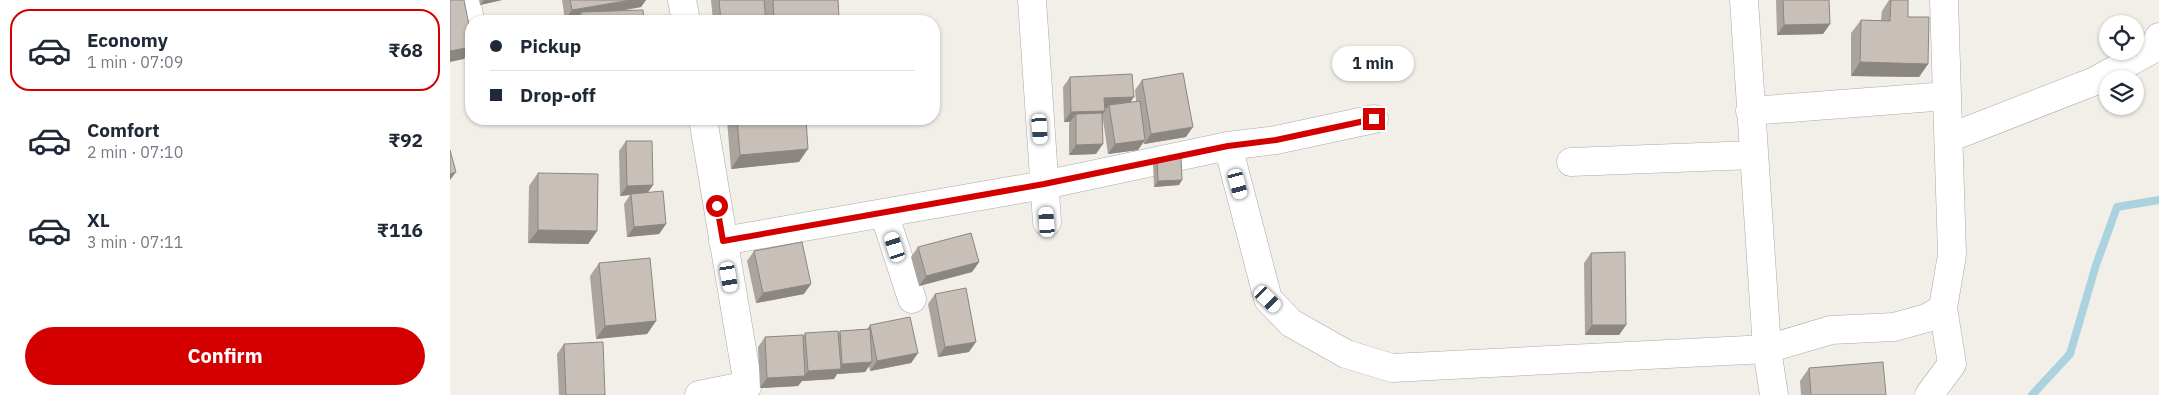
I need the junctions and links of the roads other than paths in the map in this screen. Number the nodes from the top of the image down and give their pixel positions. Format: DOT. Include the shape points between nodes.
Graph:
graph roads {
  1 [pos="466,0"];
  2 [pos="682,0"];
  3 [pos="1032,0"];
  4 [pos="1744,0"];
  5 [pos="1944,0"];
  6 [pos="469,15"];
  7 [pos="685,15"];
  8 [pos="2159,37"];
  9 [pos="1947,96"];
  10 [pos="1750,111"];
  11 [pos="1374,119"];
  12 [pos="704,125"];
  13 [pos="1949,138"];
  14 [pos="1228,146"];
  15 [pos="1753,155"];
  16 [pos="1571,162"];
  17 [pos="1044,184"];
  18 [pos="884,213"];
  19 [pos="1047,222"];
  20 [pos="723,241"];
  21 [pos="912,299"];
  22 [pos="1943,308"];
  23 [pos="1767,349"];
  24 [pos="699,395"];
  25 [pos="1774,395"];
  26 [pos="1929,395"];
  1 -- 6 [label="street"];
  2 -- 7 [label="street"];
  3 -- 17 [label="street"];
  4 -- 10 [label="street"];
  5 -- 9 [label="street"];
  8 -- 13 [label="street" via="2153,49 2095,81"];
  9 -- 10 [label="street"];
  9 -- 13 [label="street"];
  10 -- 15 [label="street"];
  11 -- 14 [label="street" via="1276,140"];
  12 -- 20 [label="street"];
  13 -- 22 [label="street" via="1952,255"];
  14 -- 17 [label="street"];
  14 -- 23 [label="street" via="1268,299 1291,322 1346,354 1392,368"];
  15 -- 16 [label="street"];
  15 -- 23 [label="street"];
  17 -- 18 [label="street"];
  17 -- 19 [label="street"];
  18 -- 20 [label="street"];
  18 -- 21 [label="street"];
  20 -- 24 [label="street" via="748,385"];
  22 -- 23 [label="street" via="1927,318 1894,327 1831,330"];
  22 -- 26 [label="street" via="1952,364"];
  23 -- 25 [label="street"];
}
